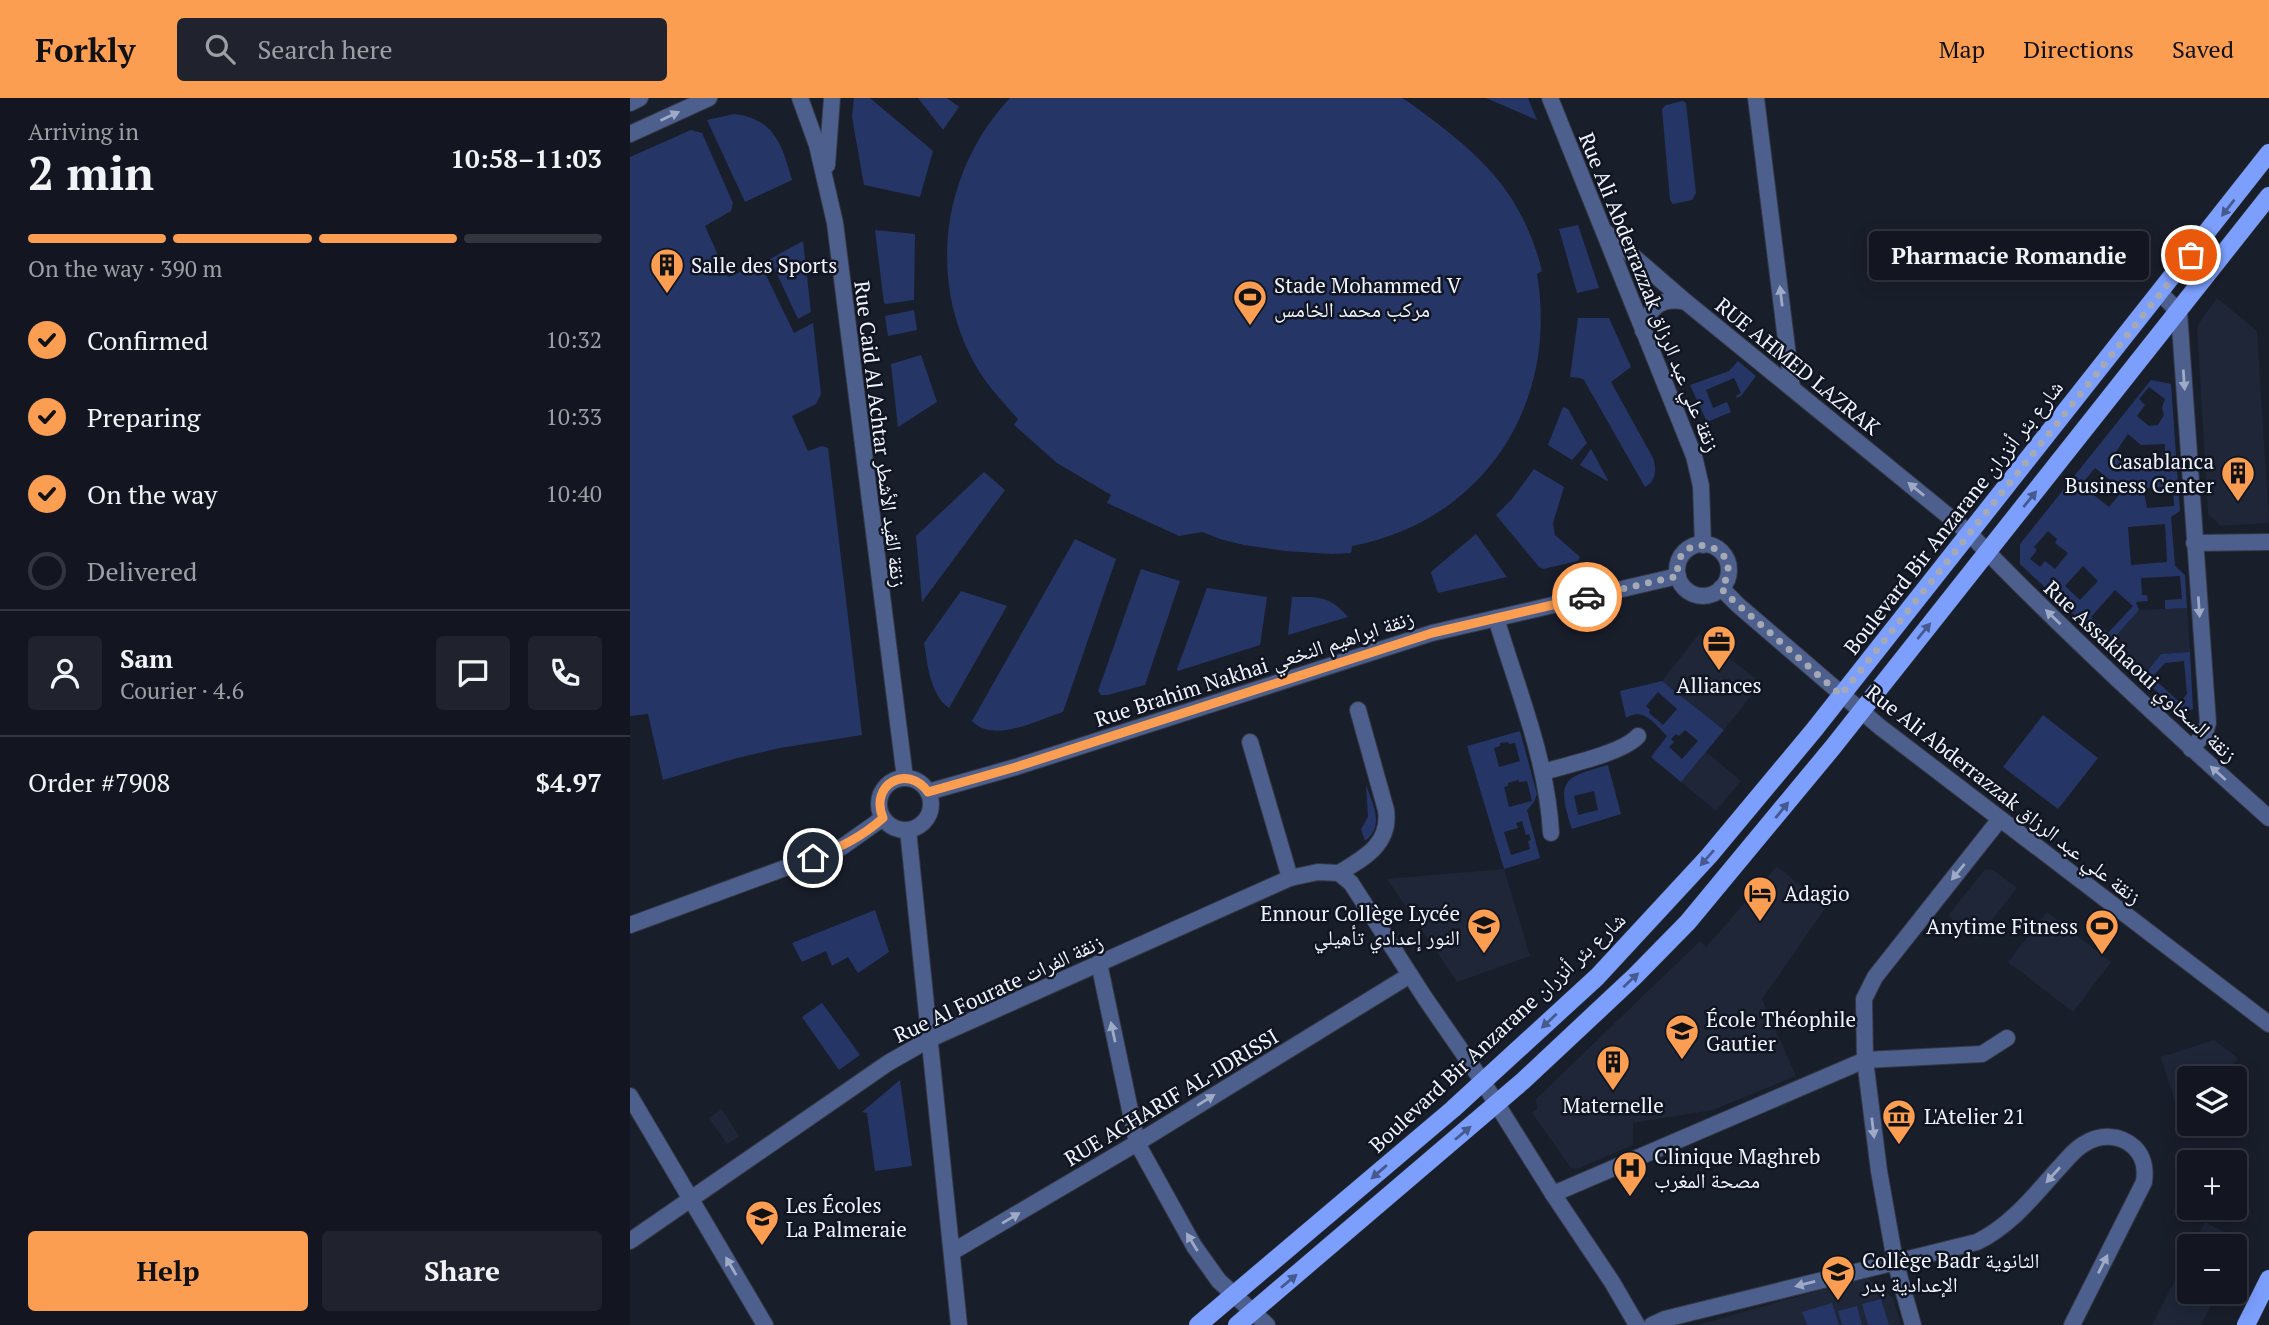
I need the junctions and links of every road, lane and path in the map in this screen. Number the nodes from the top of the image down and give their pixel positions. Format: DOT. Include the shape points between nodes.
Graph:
graph roads {
  1 [pos="640,98"];
  2 [pos="709,98"];
  3 [pos="800,98"];
  4 [pos="832,98"];
  5 [pos="1550,98"];
  6 [pos="1756,98"];
  7 [pos="630,103"];
  8 [pos="630,134"];
  9 [pos="2269,153"];
  10 [pos="827,181"];
  11 [pos="2269,196"];
  12 [pos="2263,210"];
  13 [pos="1604,231"];
  14 [pos="2160,293"];
  15 [pos="1686,302"];
  16 [pos="2179,312"];
  17 [pos="1643,331"];
  18 [pos="1792,388"];
  19 [pos="1968,532"];
  20 [pos="2269,542"];
  21 [pos="2194,543"];
  22 [pos="1703,545"];
  23 [pos="1987,552"];
  24 [pos="1678,576"];
  25 [pos="1721,588"];
  26 [pos="1496,618"];
  27 [pos="1841,695"];
  28 [pos="1357,710"];
  29 [pos="1861,711"];
  30 [pos="1638,736"];
  31 [pos="1250,742"];
  32 [pos="2191,749"];
  33 [pos="1543,772"];
  34 [pos="905,778"];
  35 [pos="928,792"];
  36 [pos="883,818"];
  37 [pos="2269,818"];
  38 [pos="2000,819"];
  39 [pos="908,830"];
  40 [pos="1550,833"];
  41 [pos="1339,873"];
  42 [pos="1290,878"];
  43 [pos="630,925"];
  44 [pos="1099,963"];
  45 [pos="1410,975"];
  46 [pos="2269,1024"];
  47 [pos="930,1038"];
  48 [pos="2007,1038"];
  49 [pos="1865,1060"];
  50 [pos="1483,1082"];
  51 [pos="630,1096"];
  52 [pos="1497,1104"];
  53 [pos="1137,1143"];
  54 [pos="1553,1194"];
  55 [pos="691,1199"];
  56 [pos="630,1241"];
  57 [pos="952,1252"];
  58 [pos="1895,1261"];
  59 [pos="2269,1279"];
  60 [pos="1235,1295"];
  61 [pos="1253,1312"];
  62 [pos="765,1325"];
  63 [pos="959,1325"];
  64 [pos="1198,1325"];
  65 [pos="1237,1325"];
  66 [pos="1267,1325"];
  67 [pos="1637,1325"];
  68 [pos="1652,1325"];
  69 [pos="1913,1325"];
  70 [pos="2073,1325"];
  71 [pos="2246,1325"];
  1 -- 7 [label="street"];
  8 -- 2 [label="street, one-way"];
  3 -- 10 [label="street, Rue Caid Al Achtar زنقة القيد الأشطر"];
  4 -- 10 [label="street"];
  5 -- 13 [label="street, Rue Ali Abderrazzak زنقة علي عبد الرزاق"];
  18 -- 6 [label="street, one-way"];
  9 -- 14 [label="main road, Boulevard Bir Anzarane شارع بئر أنزران, one-way"];
  10 -- 34 [label="street, Rue Caid Al Achtar زنقة القيد الأشطر"];
  11 -- 12 [label="main road"];
  12 -- 16 [label="main road"];
  13 -- 15 [label="street, RUE AHMED LAZRAK"];
  13 -- 17 [label="street, Rue Ali Abderrazzak زنقة علي عبد الرزاق"];
  14 -- 16 [label="street"];
  14 -- 19 [label="main road, Boulevard Bir Anzarane شارع بئر أنزران"];
  15 -- 17 [label="street" via="1671,299 1656,305"];
  15 -- 18 [label="street, RUE AHMED LAZRAK"];
  16 -- 21 [label="street, one-way"];
  23 -- 16 [label="main road, one-way"];
  17 -- 22 [label="street, Rue Ali Abderrazzak زنقة علي عبد الرزاق" via="1698,466"];
  19 -- 18 [label="street, RUE AHMED LAZRAK, one-way"];
  19 -- 23 [label="street, RUE AHMED LAZRAK"];
  19 -- 27 [label="main road, Boulevard Bir Anzarane شارع بئر أنزران"];
  20 -- 21 [label="street"];
  21 -- 32 [label="street, one-way" via="2208,723"];
  22 -- 24 [label="street" via="1683,554"];
  22 -- 25 [label="street" via="1715,548 1726,560 1727,577"];
  29 -- 23 [label="main road, one-way"];
  32 -- 23 [label="street, Rue Assakhaoui زنقة السخاوي, one-way"];
  24 -- 25 [label="street" via="1683,587 1696,595 1711,595"];
  24 -- 26 [label="street, Rue Brahim Nakhai زنقة ابراهيم النخعي"];
  25 -- 27 [label="street, Rue Ali Abderrazzak زنقة علي عبد الرزاق"];
  26 -- 33 [label="street"];
  26 -- 35 [label="street, Rue Brahim Nakhai زنقة ابراهيم النخعي" via="1432,633"];
  27 -- 29 [label="street, Rue Ali Abderrazzak زنقة علي عبد الرزاق"];
  27 -- 50 [label="main road, Boulevard Bir Anzarane شارع بئر أنزران, one-way" via="1657,915"];
  28 -- 41 [label="street" via="1387,825 1378,847"];
  29 -- 38 [label="street, Rue Ali Abderrazzak زنقة علي عبد الرزاق"];
  52 -- 29 [label="main road, one-way" via="1675,935"];
  30 -- 33 [label="street" via="1620,748"];
  31 -- 42 [label="street"];
  37 -- 32 [label="street, Rue Assakhaoui زنقة السخاوي, one-way"];
  33 -- 40 [label="street"];
  34 -- 35 [label="street" via="918,781"];
  34 -- 36 [label="street" via="882,792"];
  35 -- 39 [label="street" via="929,816"];
  36 -- 39 [label="street" via="892,827"];
  36 -- 43 [label="street" via="842,848"];
  38 -- 46 [label="street, Rue Ali Abderrazzak زنقة علي عبد الرزاق"];
  38 -- 49 [label="street, one-way" via="1868,988 1864,999"];
  39 -- 47 [label="street"];
  41 -- 42 [label="street, Rue Al Fourate زنقة الفرات"];
  41 -- 45 [label="street" via="1351,883"];
  42 -- 44 [label="street, Rue Al Fourate زنقة الفرات"];
  44 -- 47 [label="street, Rue Al Fourate زنقة الفرات"];
  53 -- 44 [label="street, one-way"];
  45 -- 50 [label="street"];
  53 -- 45 [label="street, RUE ACHARIF AL-IDRISSI, one-way"];
  47 -- 55 [label="street, Rue Al Fourate زنقة الفرات"];
  47 -- 57 [label="street"];
  48 -- 49 [label="street" via="1982,1054"];
  49 -- 54 [label="street"];
  49 -- 58 [label="street, one-way"];
  50 -- 52 [label="street"];
  50 -- 60 [label="main road, Boulevard Bir Anzarane شارع بئر أنزران, one-way"];
  51 -- 55 [label="street"];
  52 -- 54 [label="street"];
  61 -- 52 [label="main road, one-way"];
  57 -- 53 [label="street, RUE ACHARIF AL-IDRISSI, one-way"];
  60 -- 53 [label="street, one-way" via="1194,1246"];
  54 -- 67 [label="street"];
  55 -- 56 [label="street, Rue Al Fourate زنقة الفرات"];
  62 -- 55 [label="street, one-way"];
  57 -- 63 [label="street"];
  58 -- 68 [label="street, one-way"];
  58 -- 69 [label="street"];
  70 -- 58 [label="street, one-way" via="2144,1182 2141,1156 2122,1140 2102,1137 2080,1146 2023,1208 1986,1237"];
  59 -- 71 [label="main road"];
  60 -- 61 [label="street"];
  60 -- 64 [label="main road, Boulevard Bir Anzarane شارع بئر أنزران"];
  61 -- 65 [label="main road"];
  61 -- 66 [label="street"];
}
